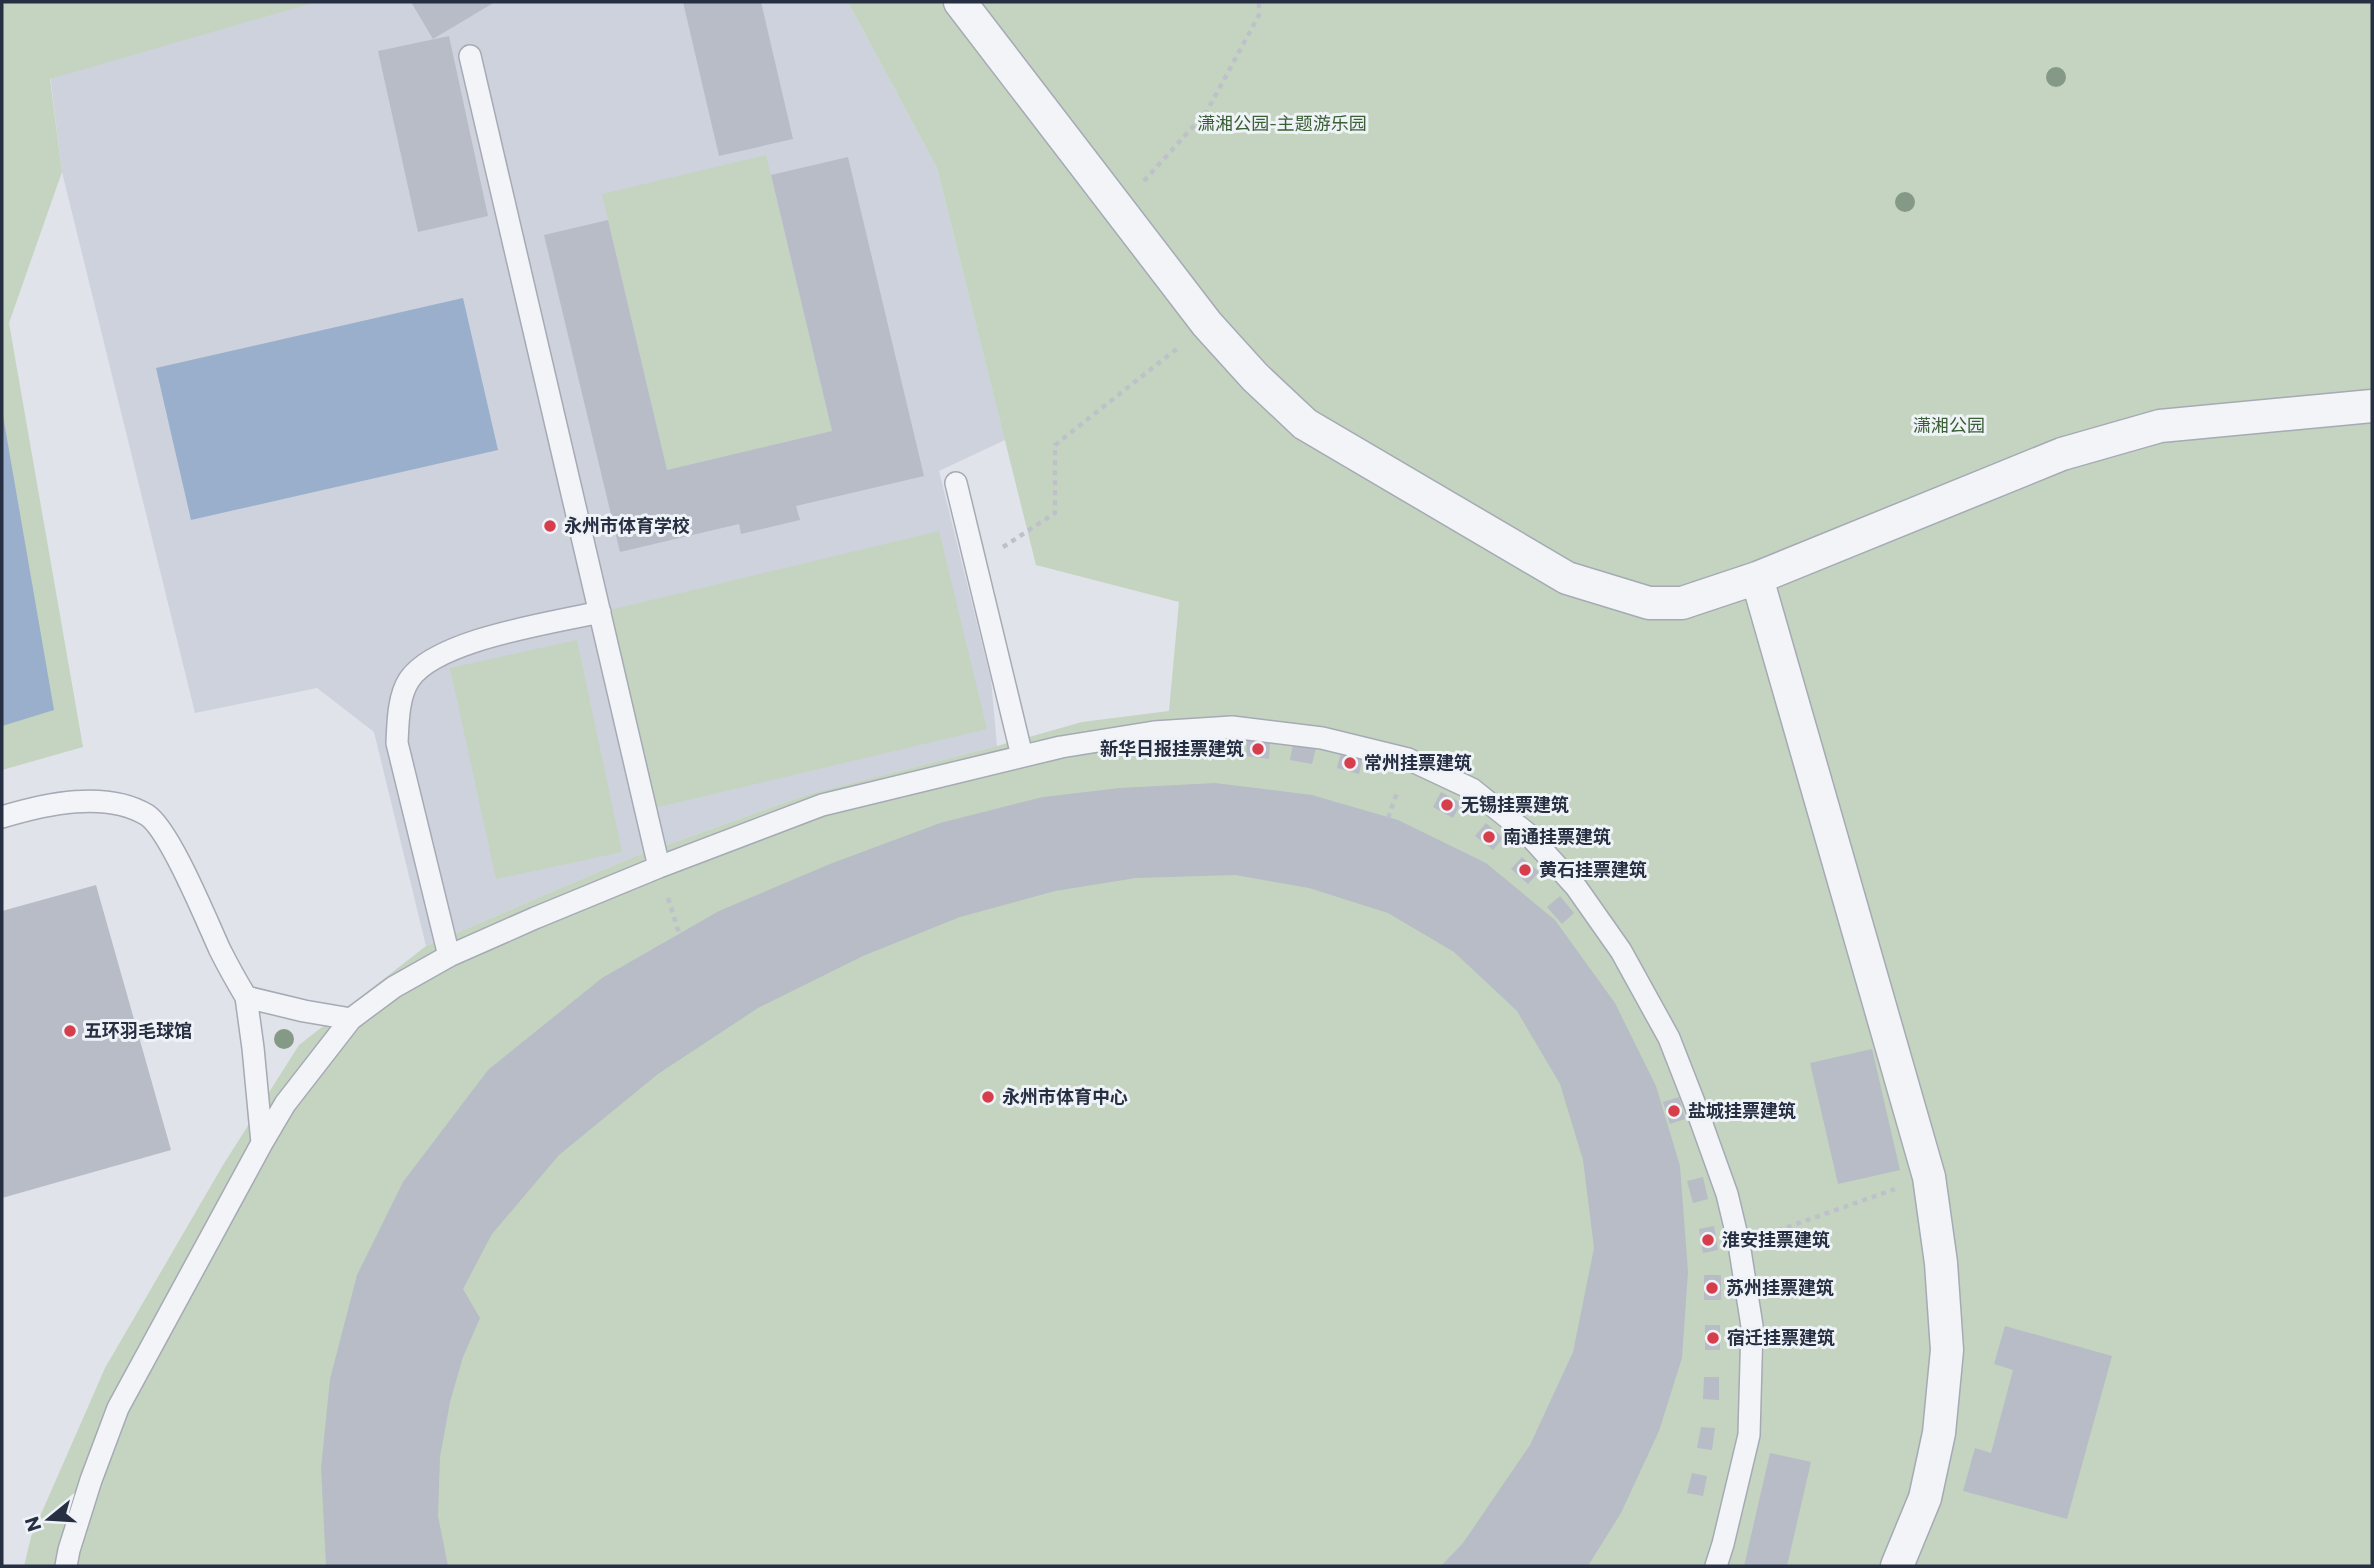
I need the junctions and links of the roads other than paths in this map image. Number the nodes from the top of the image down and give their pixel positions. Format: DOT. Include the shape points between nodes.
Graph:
graph roads {
  1 [pos="960,2"];
  2 [pos="470,56"];
  3 [pos="2372,406"];
  4 [pos="956,483"];
  5 [pos="1757,578"];
  6 [pos="600,612"];
  7 [pos="1022,756"];
  8 [pos="2,817"];
  9 [pos="659,867"];
  10 [pos="449,956"];
  11 [pos="246,997"];
  12 [pos="351,1019"];
  13 [pos="262,1143"];
  14 [pos="66,1566"];
  15 [pos="1716,1566"];
  16 [pos="1897,1566"];
  1 -- 5 [label="street" via="1207,324 1305,424 1567,578 1649,603 1682,603"];
  2 -- 6 [label="lane"];
  3 -- 5 [label="street" via="2160,426 2062,454"];
  4 -- 7 [label="lane"];
  5 -- 16 [label="street" via="1929,1177 1947,1350 1925,1498"];
  6 -- 9 [label="lane"];
  6 -- 10 [label="lane" via="464,643 431,659 409,680 399,711 397,743"];
  7 -- 9 [label="lane" via="822,805"];
  7 -- 15 [label="lane" via="1154,732 1232,727 1322,737 1408,759 1472,789 1528,834 1576,887 1621,951 1668,1038 1727,1195 1739,1244 1752,1326 1749,1435"];
  8 -- 11 [label="lane" via="79,802 119,803 149,816 170,844"];
  9 -- 10 [label="lane"];
  10 -- 12 [label="lane" via="394,987"];
  11 -- 12 [label="lane"];
  11 -- 13 [label="lane"];
  12 -- 13 [label="lane" via="285,1104"];
  13 -- 14 [label="lane" via="118,1408"];
}
